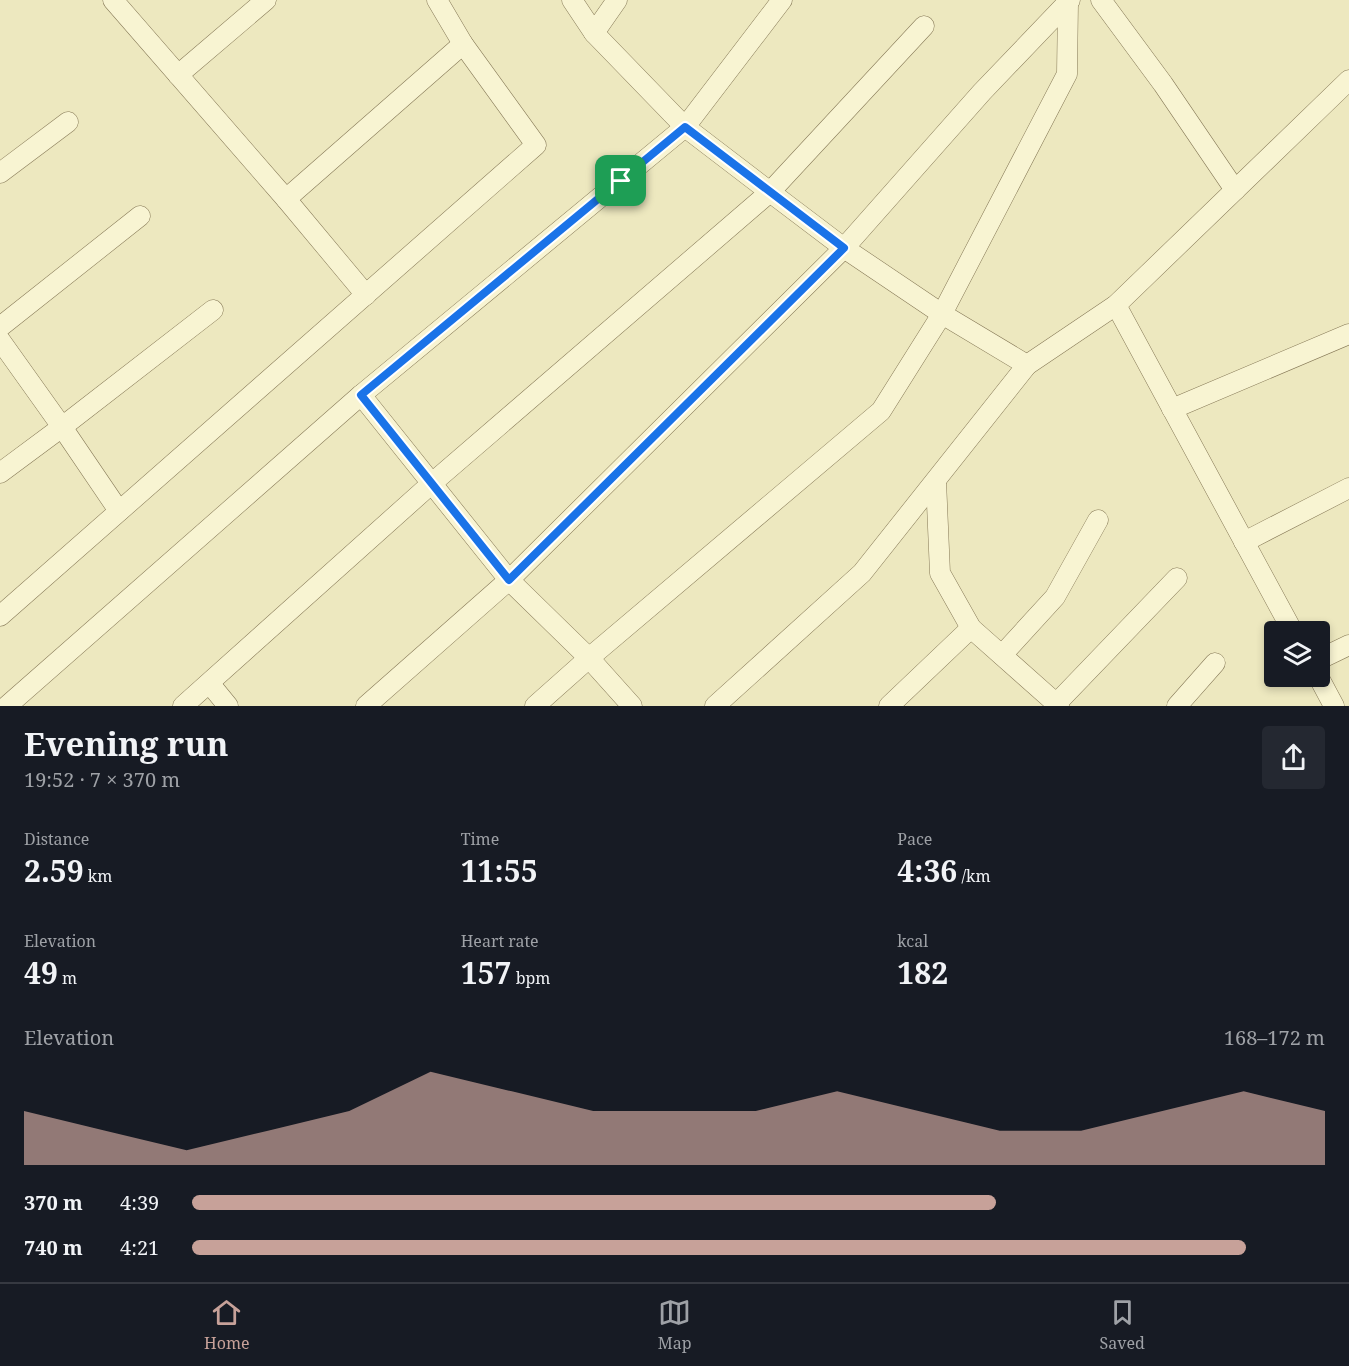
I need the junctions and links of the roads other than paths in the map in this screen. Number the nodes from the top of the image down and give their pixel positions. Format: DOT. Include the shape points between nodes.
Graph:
graph roads {
  1 [pos="113,0"];
  2 [pos="266,0"];
  3 [pos="437,0"];
  4 [pos="572,0"];
  5 [pos="617,0"];
  6 [pos="782,0"];
  7 [pos="1101,0"];
  8 [pos="1069,1"];
  9 [pos="924,26"];
  10 [pos="594,33"];
  11 [pos="463,44"];
  12 [pos="178,75"];
  13 [pos="1349,80"];
  14 [pos="68,122"];
  15 [pos="685,127"];
  16 [pos="0,173"];
  17 [pos="1235,190"];
  18 [pos="770,192"];
  19 [pos="286,199"];
  20 [pos="140,216"];
  21 [pos="844,248"];
  22 [pos="366,295"];
  23 [pos="1116,305"];
  24 [pos="213,310"];
  25 [pos="942,314"];
  26 [pos="0,327"];
  27 [pos="1349,334"];
  28 [pos="0,340"];
  29 [pos="1028,365"];
  30 [pos="361,395"];
  31 [pos="1172,409"];
  32 [pos="62,427"];
  33 [pos="0,472"];
  34 [pos="936,481"];
  35 [pos="431,484"];
  36 [pos="1349,488"];
  37 [pos="119,511"];
  38 [pos="1098,520"];
  39 [pos="1244,542"];
  40 [pos="1177,578"];
  41 [pos="509,580"];
  42 [pos="0,616"];
  43 [pos="1287,621"];
  44 [pos="971,628"];
  45 [pos="1349,645"];
  46 [pos="1330,654"];
  47 [pos="1002,655"];
  48 [pos="589,658"];
  49 [pos="1215,663"];
  50 [pos="210,684"];
  51 [pos="1324,687"];
  52 [pos="1056,705"];
  53 [pos="7,706"];
  54 [pos="183,706"];
  55 [pos="228,706"];
  56 [pos="366,706"];
  57 [pos="535,706"];
  58 [pos="632,706"];
  59 [pos="715,706"];
  60 [pos="888,706"];
  61 [pos="1177,706"];
  62 [pos="1334,706"];
  1 -- 12 [label="street"];
  2 -- 12 [label="street"];
  3 -- 11 [label="street"];
  4 -- 10 [label="street"];
  5 -- 10 [label="street"];
  6 -- 15 [label="street"];
  7 -- 17 [label="street"];
  8 -- 21 [label="street" via="982,92"];
  8 -- 25 [label="street" via="1067,74"];
  9 -- 18 [label="street"];
  10 -- 15 [label="street"];
  11 -- 19 [label="street"];
  11 -- 22 [label="street" via="536,145"];
  12 -- 19 [label="street"];
  13 -- 17 [label="street"];
  14 -- 16 [label="street"];
  15 -- 18 [label="street"];
  15 -- 30 [label="street"];
  17 -- 23 [label="street"];
  18 -- 21 [label="street"];
  18 -- 35 [label="street"];
  19 -- 22 [label="street"];
  20 -- 26 [label="street"];
  21 -- 25 [label="street"];
  21 -- 41 [label="street"];
  22 -- 37 [label="street"];
  23 -- 29 [label="street"];
  23 -- 31 [label="street"];
  24 -- 32 [label="street"];
  25 -- 29 [label="street"];
  25 -- 48 [label="street" via="880,411"];
  27 -- 31 [label="street"];
  28 -- 32 [label="street"];
  29 -- 34 [label="street"];
  30 -- 35 [label="street"];
  30 -- 53 [label="street"];
  31 -- 39 [label="street"];
  32 -- 33 [label="street"];
  32 -- 37 [label="street"];
  34 -- 44 [label="street" via="940,573"];
  34 -- 59 [label="street" via="862,573"];
  35 -- 41 [label="street"];
  35 -- 50 [label="street"];
  36 -- 39 [label="street"];
  37 -- 42 [label="street"];
  38 -- 47 [label="street" via="1055,597"];
  39 -- 43 [label="street"];
  40 -- 52 [label="street"];
  41 -- 48 [label="street"];
  41 -- 56 [label="street"];
  44 -- 47 [label="street"];
  44 -- 60 [label="street"];
  45 -- 46 [label="street"];
  47 -- 52 [label="street"];
  48 -- 57 [label="street"];
  48 -- 58 [label="street"];
  49 -- 61 [label="street"];
  50 -- 54 [label="street"];
  50 -- 55 [label="street"];
  51 -- 62 [label="street"];
}
